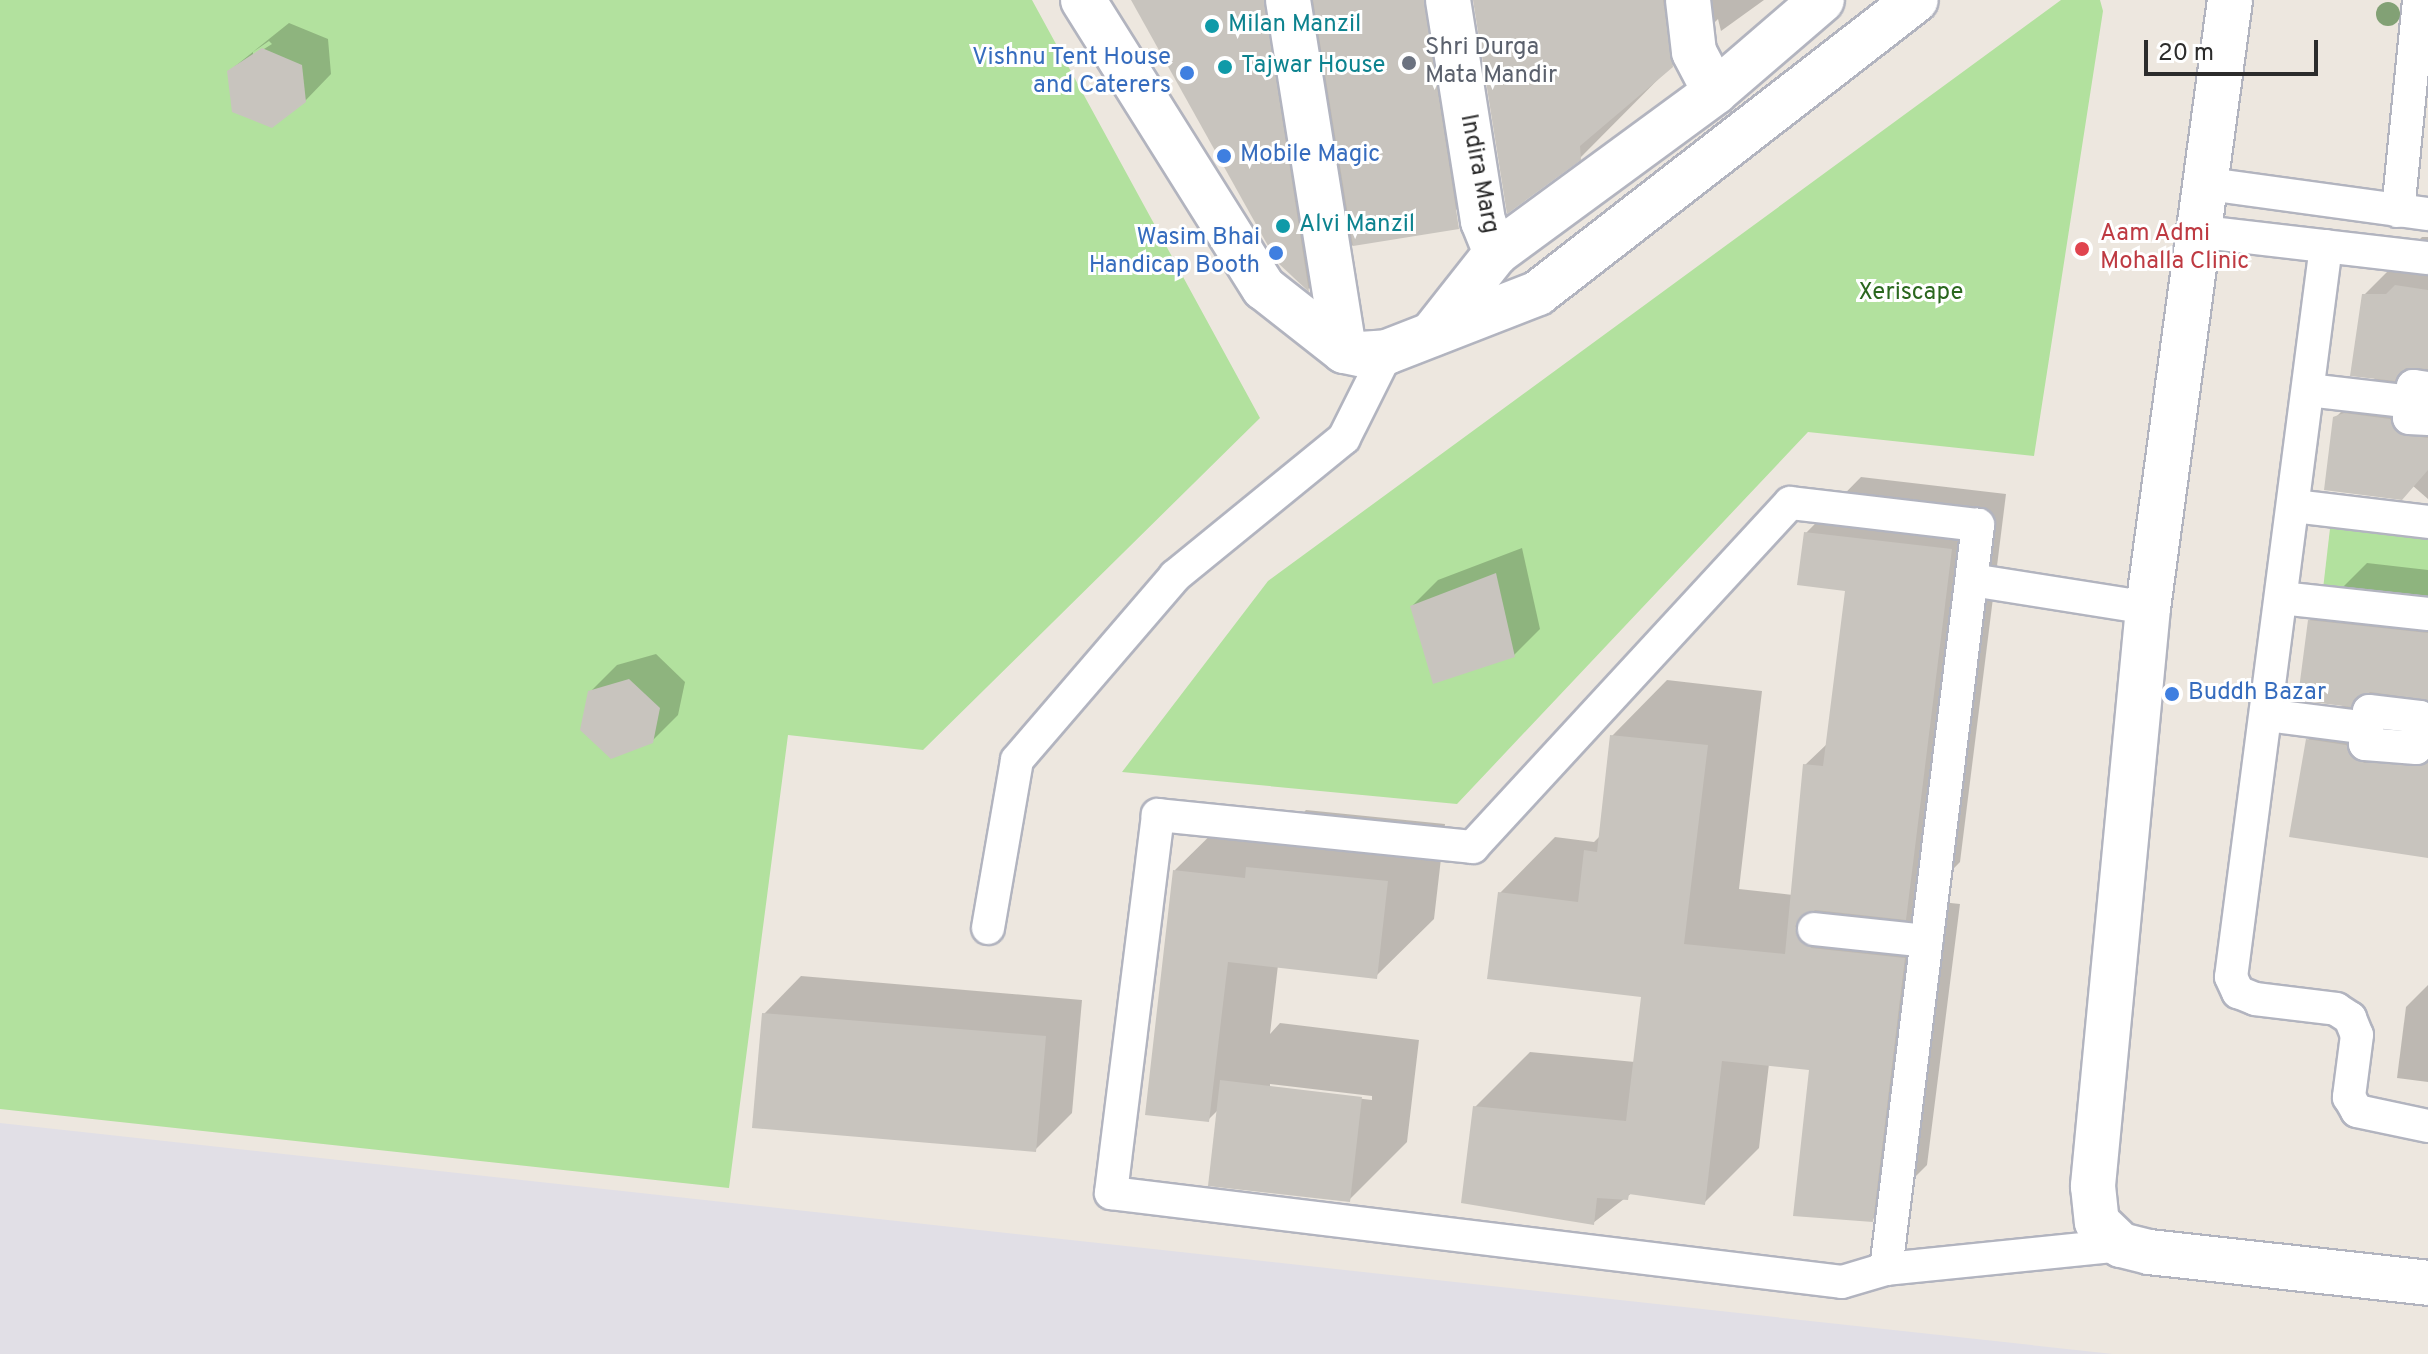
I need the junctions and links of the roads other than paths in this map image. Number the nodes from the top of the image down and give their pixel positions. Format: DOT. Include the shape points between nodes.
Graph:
graph roads {
  1 [pos="1083,0"];
  2 [pos="1288,0"];
  3 [pos="1448,0"];
  4 [pos="1688,0"];
  5 [pos="1916,0"];
  6 [pos="2230,0"];
  7 [pos="2419,0"];
  8 [pos="1816,3"];
  9 [pos="1715,92"];
  10 [pos="1739,138"];
  11 [pos="2209,184"];
  12 [pos="2413,212"];
  13 [pos="2203,232"];
  14 [pos="2326,246"];
  15 [pos="1496,253"];
  16 [pos="2428,258"];
  17 [pos="1430,336"];
  18 [pos="1366,352"];
  19 [pos="2308,390"];
  20 [pos="2422,403"];
  21 [pos="2294,506"];
  22 [pos="2428,522"];
  23 [pos="1972,580"];
  24 [pos="2281,598"];
  25 [pos="2148,608"];
  26 [pos="2428,614"];
  27 [pos="2266,715"];
  28 [pos="2423,733"];
  29 [pos="988,928"];
  30 [pos="1814,929"];
  31 [pos="1926,941"];
  32 [pos="2428,1126"];
  33 [pos="2121,1245"];
  34 [pos="1886,1269"];
  35 [pos="2428,1283"];
  1 -- 18 [label="street" via="1264,288"];
  2 -- 18 [label="street"];
  3 -- 15 [label="street, Indira Marg" via="1483,221"];
  4 -- 9 [label="street" via="1694,52"];
  5 -- 10 [label="street"];
  6 -- 11 [label="street"];
  7 -- 12 [label="lane"];
  8 -- 9 [label="street"];
  9 -- 10 [label="street"];
  9 -- 15 [label="street"];
  10 -- 17 [label="street" via="1538,293"];
  11 -- 12 [label="lane"];
  11 -- 13 [label="street"];
  13 -- 14 [label="lane"];
  13 -- 25 [label="street"];
  14 -- 16 [label="lane"];
  14 -- 19 [label="lane"];
  15 -- 17 [label="street"];
  17 -- 18 [label="street"];
  18 -- 29 [label="lane" via="1344,438 1175,576 1017,760"];
  19 -- 20 [label="lane"];
  19 -- 21 [label="lane"];
  21 -- 22 [label="lane"];
  21 -- 24 [label="lane"];
  23 -- 25 [label="lane"];
  23 -- 31 [label="lane"];
  23 -- 34 [label="lane" via="1978,525 1790,503 1473,847 1158,815 1111,1193 1842,1282"];
  24 -- 26 [label="lane"];
  24 -- 27 [label="lane"];
  25 -- 33 [label="street" via="2093,1186 2097,1222"];
  27 -- 28 [label="lane" via="2367,728 2369,711 2420,717"];
  27 -- 32 [label="lane" via="2231,977 2238,992 2255,999 2336,1009 2350,1018 2357,1035 2349,1097 2357,1111"];
  30 -- 31 [label="lane"];
  31 -- 34 [label="lane"];
  33 -- 34 [label="lane"];
  33 -- 35 [label="street"];
}
